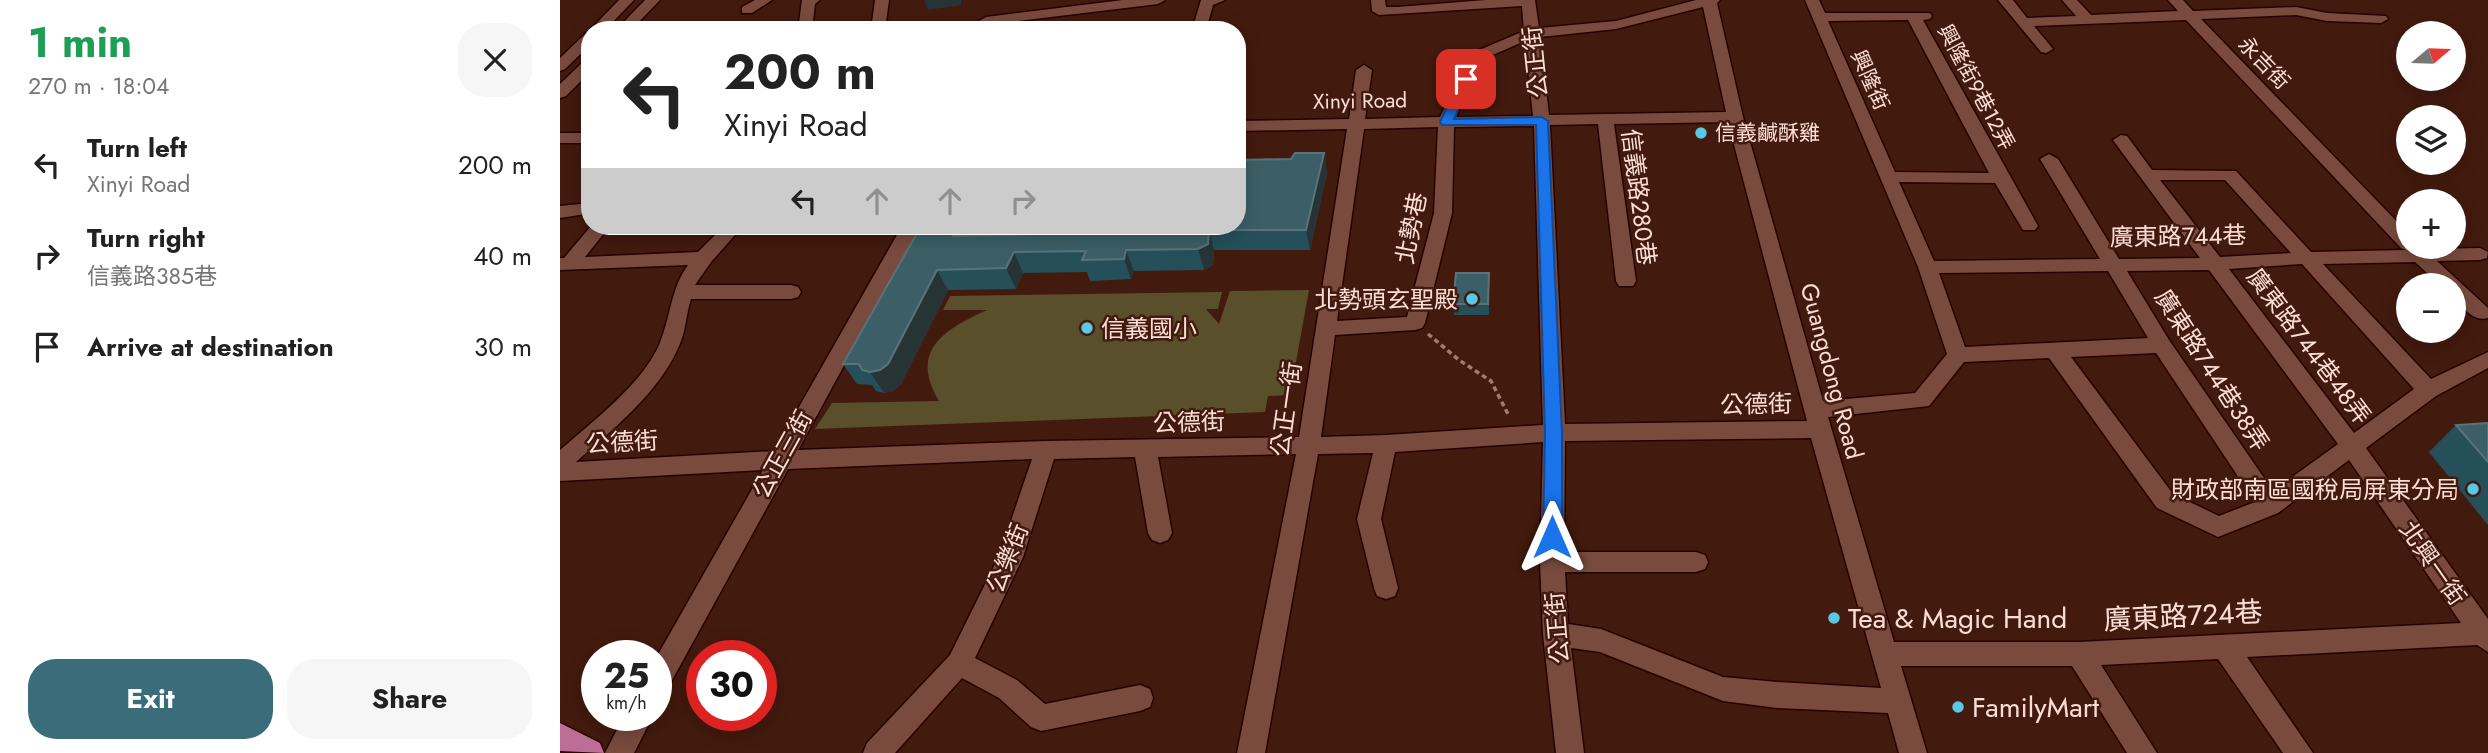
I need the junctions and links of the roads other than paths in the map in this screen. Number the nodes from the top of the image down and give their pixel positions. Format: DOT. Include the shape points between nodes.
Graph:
graph roads {
  1 [pos="628,0"];
  2 [pos="653,0"];
  3 [pos="765,0"];
  4 [pos="813,0"];
  5 [pos="882,0"];
  6 [pos="1158,0"];
  7 [pos="1634,0"];
  8 [pos="1710,0"];
  9 [pos="1812,0"];
  10 [pos="2005,0"];
  11 [pos="2069,0"];
  12 [pos="2175,0"];
  13 [pos="1213,1"];
  14 [pos="1528,1"];
  15 [pos="1378,6"];
  16 [pos="2295,6"];
  17 [pos="1039,8"];
  18 [pos="747,10"];
  19 [pos="2188,14"];
  20 [pos="1819,17"];
  21 [pos="1641,18"];
  22 [pos="2381,19"];
  23 [pos="606,21"];
  24 [pos="632,21"];
  25 [pos="807,21"];
  26 [pos="879,21"];
  27 [pos="990,21"];
  28 [pos="1203,21"];
  29 [pos="2089,21"];
  30 [pos="2025,22"];
  31 [pos="1532,33"];
  32 [pos="581,46"];
  33 [pos="2046,49"];
  34 [pos="560,66"];
  35 [pos="1364,70"];
  36 [pos="581,72"];
  37 [pos="560,93"];
  38 [pos="1735,117"];
  39 [pos="1605,120"];
  40 [pos="1542,121"];
  41 [pos="1446,122"];
  42 [pos="1354,125"];
  43 [pos="1246,127"];
  44 [pos="560,138"];
  45 [pos="581,138"];
  46 [pos="2121,140"];
  47 [pos="2049,159"];
  48 [pos="2146,175"];
  49 [pos="1890,177"];
  50 [pos="2001,178"];
  51 [pos="580,210"];
  52 [pos="560,212"];
  53 [pos="2029,226"];
  54 [pos="2396,232"];
  55 [pos="592,235"];
  56 [pos="725,235"];
  57 [pos="906,235"];
  58 [pos="2396,250"];
  59 [pos="2466,253"];
  60 [pos="2480,254"];
  61 [pos="703,258"];
  62 [pos="2305,258"];
  63 [pos="2423,259"];
  64 [pos="2111,263"];
  65 [pos="564,264"];
  66 [pos="2215,264"];
  67 [pos="1927,267"];
  68 [pos="2438,273"];
  69 [pos="1626,281"];
  70 [pos="682,292"];
  71 [pos="791,292"];
  72 [pos="2466,299"];
  73 [pos="2481,313"];
  74 [pos="1324,329"];
  75 [pos="2162,345"];
  76 [pos="2056,352"];
  77 [pos="1958,355"];
  78 [pos="2488,359"];
  79 [pos="2428,390"];
  80 [pos="1818,420"];
  81 [pos="1553,433"];
  82 [pos="1309,444"];
  83 [pos="1386,444"];
  84 [pos="2352,446"];
  85 [pos="1146,449"];
  86 [pos="1046,450"];
  87 [pos="779,460"];
  88 [pos="560,463"];
  89 [pos="560,472"];
  90 [pos="2270,506"];
  91 [pos="1160,533"];
  92 [pos="1552,562"];
  93 [pos="1696,562"];
  94 [pos="1386,588"];
  95 [pos="1556,634"];
  96 [pos="2486,636"];
  97 [pos="2223,645"];
  98 [pos="1885,654"];
  99 [pos="2079,654"];
  100 [pos="672,655"];
  101 [pos="959,663"];
  102 [pos="1140,698"];
  103 [pos="1899,702"];
  104 [pos="631,731"];
  105 [pos="560,736"];
  106 [pos="590,753"];
  107 [pos="619,753"];
  108 [pos="877,753"];
  109 [pos="1251,753"];
  110 [pos="1570,753"];
  111 [pos="1913,753"];
  112 [pos="2143,753"];
  113 [pos="2298,753"];
  1 -- 23 [label="street"];
  2 -- 24 [label="street"];
  3 -- 18 [label="street"];
  4 -- 25 [label="street" via="808,1"];
  5 -- 26 [label="street"];
  6 -- 17 [label="street"];
  7 -- 21 [label="street"];
  8 -- 21 [label="street"];
  8 -- 38 [label="street, Guangdong Road"];
  9 -- 20 [label="street, 興隆街"];
  10 -- 30 [label="street"];
  11 -- 29 [label="street"];
  12 -- 19 [label="street, 永吉街"];
  13 -- 28 [label="street"];
  14 -- 15 [label="street" via="1438,10"];
  14 -- 31 [label="street, 公正街"];
  16 -- 19 [label="street"];
  16 -- 22 [label="street" via="2327,17"];
  17 -- 27 [label="street"];
  19 -- 29 [label="street"];
  19 -- 54 [label="street, 永吉街"];
  20 -- 49 [label="street, 興隆街"];
  20 -- 50 [label="street, 興隆街9巷12弄" via="1921,16"];
  21 -- 31 [label="street" via="1616,25"];
  29 -- 30 [label="street"];
  30 -- 33 [label="street"];
  31 -- 40 [label="street, 公正街"];
  31 -- 41 [label="street" via="1475,57"];
  32 -- 34 [label="street"];
  35 -- 42 [label="street, 公正一街"];
  36 -- 37 [label="street"];
  38 -- 39 [label="street, Xinyi Road"];
  38 -- 80 [label="street, Guangdong Road"];
  39 -- 40 [label="street, Xinyi Road"];
  39 -- 69 [label="street, 信義路280巷"];
  40 -- 41 [label="street, Xinyi Road"];
  40 -- 81 [label="street, 公正街"];
  41 -- 42 [label="street, Xinyi Road"];
  41 -- 74 [label="street, 北勢巷" via="1443,214 1415,323"];
  42 -- 43 [label="street, Xinyi Road"];
  42 -- 74 [label="street, 公正一街"];
  44 -- 45 [label="street"];
  46 -- 48 [label="street, 廣東路744巷48弄"];
  47 -- 64 [label="street, 廣東路744巷38弄"];
  48 -- 62 [label="street" via="2230,175"];
  48 -- 66 [label="street, 廣東路744巷48弄"];
  49 -- 50 [label="street"];
  49 -- 67 [label="street"];
  50 -- 53 [label="street, 興隆街9巷12弄"];
  51 -- 52 [label="street"];
  55 -- 65 [label="street"];
  56 -- 61 [label="street"];
  57 -- 87 [label="street, 公正三街"];
  58 -- 62 [label="street, 廣東路744巷"];
  59 -- 60 [label="street, 廣東路744巷"];
  61 -- 65 [label="street"];
  61 -- 70 [label="street"];
  62 -- 66 [label="street, 廣東路744巷"];
  62 -- 79 [label="street"];
  63 -- 68 [label="street"];
  64 -- 66 [label="street, 廣東路744巷"];
  64 -- 67 [label="street, 廣東路744巷"];
  64 -- 75 [label="street, 廣東路744巷38弄"];
  66 -- 84 [label="street, 廣東路744巷48弄"];
  67 -- 77 [label="street"];
  70 -- 71 [label="street"];
  70 -- 88 [label="street" via="676,335 662,359 627,403"];
  72 -- 73 [label="street"];
  74 -- 82 [label="street, 公正一街"];
  75 -- 76 [label="street"];
  75 -- 90 [label="street, 廣東路744巷38弄"];
  76 -- 77 [label="street"];
  76 -- 90 [label="street, 廣東路744巷48弄" via="2165,502 2218,527"];
  77 -- 80 [label="street" via="1921,400"];
  78 -- 79 [label="street"];
  79 -- 84 [label="street"];
  80 -- 81 [label="street, 公德街"];
  80 -- 98 [label="street, Guangdong Road"];
  81 -- 83 [label="street, 公德街"];
  81 -- 92 [label="street, 公正街"];
  82 -- 83 [label="street, 公德街"];
  82 -- 85 [label="street, 公德街"];
  82 -- 109 [label="street, 公正一街"];
  83 -- 94 [label="street" via="1369,519"];
  84 -- 90 [label="street, 廣東路744巷48弄"];
  84 -- 96 [label="street, 北興一街"];
  85 -- 86 [label="street, 公德街"];
  85 -- 91 [label="street"];
  86 -- 87 [label="street, 公德街"];
  86 -- 101 [label="street, 公樂街" via="1011,557"];
  87 -- 89 [label="street, 公德街"];
  87 -- 100 [label="street, 公正三街"];
  92 -- 93 [label="street"];
  92 -- 95 [label="street, 公正街"];
  95 -- 103 [label="street" via="1601,641 1723,689"];
  95 -- 110 [label="street, 公正街"];
  96 -- 97 [label="street, 廣東路724巷"];
  97 -- 99 [label="street, 廣東路724巷"];
  97 -- 113 [label="street"];
  98 -- 99 [label="street, 廣東路724巷"];
  98 -- 103 [label="street, Guangdong Road"];
  99 -- 112 [label="street"];
  101 -- 102 [label="street" via="1008,689 1041,718"];
  101 -- 108 [label="street, 公樂街"];
  103 -- 111 [label="street, Guangdong Road"];
  104 -- 107 [label="street"];
  105 -- 106 [label="main road"];
}
